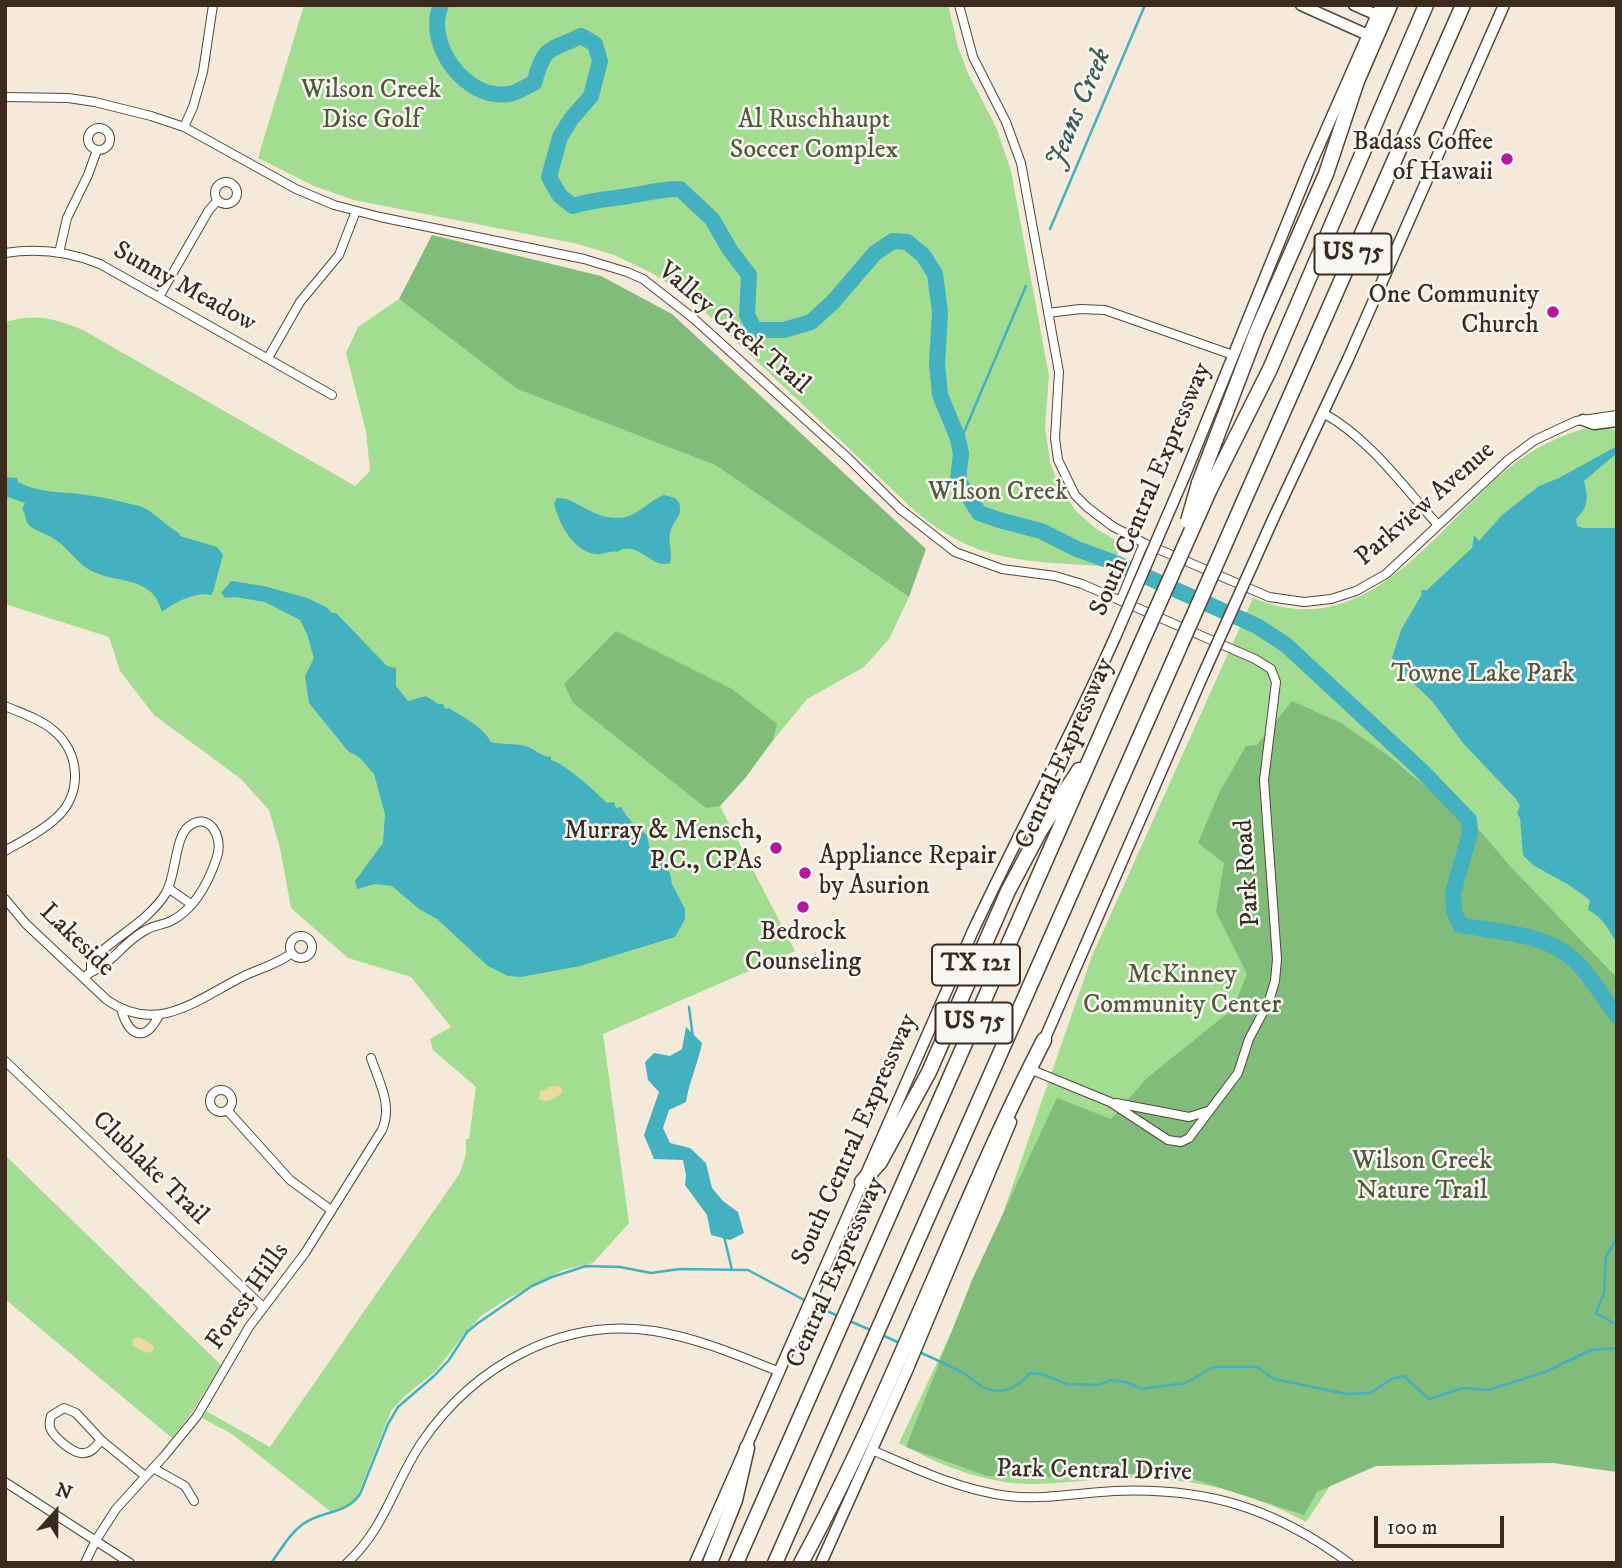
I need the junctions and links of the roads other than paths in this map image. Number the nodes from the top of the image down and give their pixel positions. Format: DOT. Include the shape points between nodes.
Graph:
graph roads {
  1 [pos="213,5"];
  2 [pos="959,5"];
  3 [pos="1301,5"];
  4 [pos="1354,5"];
  5 [pos="1390,5"];
  6 [pos="1426,5"];
  7 [pos="1463,5"];
  8 [pos="1504,5"];
  9 [pos="1379,10"];
  10 [pos="1368,36"];
  11 [pos="5,97"];
  12 [pos="184,127"];
  13 [pos="97,150"];
  14 [pos="218,200"];
  15 [pos="356,211"];
  16 [pos="5,253"];
  17 [pos="59,253"];
  18 [pos="159,297"];
  19 [pos="1048,313"];
  20 [pos="1233,355"];
  21 [pos="268,358"];
  22 [pos="332,395"];
  23 [pos="1323,413"];
  24 [pos="1617,415"];
  25 [pos="1583,420"];
  26 [pos="1617,421"];
  27 [pos="1205,486"];
  28 [pos="1437,525"];
  29 [pos="1144,543"];
  30 [pos="1121,599"];
  31 [pos="1227,646"];
  32 [pos="5,706"];
  33 [pos="1094,750"];
  34 [pos="5,851"];
  35 [pos="168,888"];
  36 [pos="5,900"];
  37 [pos="191,904"];
  38 [pos="292,953"];
  39 [pos="91,970"];
  40 [pos="83,978"];
  41 [pos="121,1009"];
  42 [pos="159,1015"];
  43 [pos="1044,1040"];
  44 [pos="371,1058"];
  45 [pos="5,1060"];
  46 [pos="1032,1070"];
  47 [pos="1110,1102"];
  48 [pos="227,1110"];
  49 [pos="1208,1111"];
  50 [pos="862,1182"];
  51 [pos="331,1210"];
  52 [pos="263,1307"];
  53 [pos="917,1333"];
  54 [pos="901,1369"];
  55 [pos="780,1373"];
  56 [pos="101,1440"];
  57 [pos="747,1448"];
  58 [pos="872,1450"];
  59 [pos="153,1468"];
  60 [pos="145,1476"];
  61 [pos="5,1482"];
  62 [pos="194,1501"];
  63 [pos="96,1540"];
  64 [pos="85,1563"];
  65 [pos="130,1563"];
  66 [pos="347,1563"];
  67 [pos="695,1563"];
  68 [pos="710,1563"];
  69 [pos="736,1563"];
  70 [pos="775,1563"];
  71 [pos="801,1563"];
  72 [pos="821,1563"];
  73 [pos="1349,1563"];
  1 -- 12 [label="street" via="203,72"];
  2 -- 19 [label="street, Parkview Avenue" via="973,57 1017,151"];
  3 -- 10 [label="main road"];
  4 -- 9 [label="main road"];
  5 -- 27 [label="highway" via="1357,80 1326,174 1257,331"];
  6 -- 27 [label="highway, Central Expressway / US 75" via="1270,369"];
  7 -- 70 [label="highway, US 75, bridge"];
  8 -- 23 [label="main road"];
  9 -- 10 [label="main road, South Central Expressway"];
  10 -- 20 [label="main road, South Central Expressway"];
  11 -- 12 [label="street, Valley Creek Trail" via="94,102"];
  12 -- 15 [label="street, Valley Creek Trail" via="296,189"];
  13 -- 17 [label="street" via="70,210"];
  14 -- 18 [label="street"];
  15 -- 21 [label="street" via="339,255 300,302"];
  15 -- 30 [label="street, Valley Creek Trail" via="584,259 643,279 693,318 900,509 955,552 1002,569 1071,580"];
  16 -- 17 [label="street, Sunny Meadow"];
  17 -- 18 [label="street, Sunny Meadow" via="100,264"];
  18 -- 21 [label="street, Sunny Meadow"];
  19 -- 20 [label="street" via="1105,310"];
  19 -- 29 [label="street, Parkview Avenue" via="1059,372 1055,438 1062,472 1087,507"];
  20 -- 50 [label="main road, South Central Expressway, bridge" via="1116,635 977,922"];
  21 -- 22 [label="street, Sunny Meadow"];
  23 -- 28 [label="street" via="1366,445"];
  23 -- 43 [label="main road, bridge"];
  24 -- 25 [label="street, Parkview Avenue"];
  25 -- 26 [label="main road" via="1594,424"];
  25 -- 28 [label="street, Parkview Avenue" via="1522,448"];
  27 -- 33 [label="highway, Central Expressway / US 75, bridge"];
  28 -- 29 [label="street, Parkview Avenue" via="1386,574 1356,591 1304,602 1256,592"];
  29 -- 30 [label="street"];
  30 -- 31 [label="street, Valley Creek Trail"];
  31 -- 49 [label="street, Park Road" via="1266,664 1275,675 1264,779 1277,959 1269,1002 1249,1039 1238,1073"];
  32 -- 34 [label="street" via="56,732 71,752 76,777 72,795 58,817"];
  33 -- 50 [label="highway, TX 121" via="1040,831 1008,891 929,1072 880,1162"];
  33 -- 69 [label="highway, Central Expressway / US 75"];
  35 -- 37 [label="street"];
  35 -- 37 [label="street" via="183,833 193,824 210,825 219,835 220,849 207,883"];
  35 -- 39 [label="street" via="146,916 91,961"];
  36 -- 40 [label="street, Lakeside"];
  37 -- 39 [label="street" via="171,921 121,947 99,969"];
  38 -- 42 [label="street, Lakeside" via="193,1004"];
  39 -- 40 [label="street"];
  40 -- 41 [label="street, Lakeside"];
  41 -- 42 [label="street, Lakeside"];
  41 -- 42 [label="street, Lakeside" via="126,1025 135,1032 150,1029"];
  43 -- 46 [label="main road"];
  43 -- 53 [label="highway" via="1006,1114"];
  44 -- 51 [label="street, Forest Hills" via="387,1104 386,1121"];
  45 -- 52 [label="street, Clublake Trail"];
  46 -- 47 [label="street, Park Road"];
  46 -- 53 [label="main road"];
  47 -- 49 [label="street" via="1189,1117"];
  47 -- 49 [label="street, Park Road" via="1168,1140 1181,1142"];
  48 -- 51 [label="street" via="285,1175"];
  50 -- 55 [label="main road, South Central Expressway"];
  51 -- 52 [label="street, Forest Hills" via="301,1259"];
  52 -- 59 [label="street, Forest Hills" via="197,1416"];
  53 -- 54 [label="highway"];
  54 -- 58 [label="main road"];
  54 -- 71 [label="highway"];
  55 -- 57 [label="main road, South Central Expressway"];
  55 -- 66 [label="street" via="711,1345 652,1331 591,1332 526,1350 482,1376 440,1418 412,1458 378,1527"];
  56 -- 56 [label="street" via="90,1451 79,1453 52,1431 50,1419 58,1410 70,1409"];
  56 -- 60 [label="street"];
  57 -- 67 [label="main road, South Central Expressway"];
  57 -- 68 [label="highway" via="735,1500"];
  58 -- 72 [label="main road"];
  58 -- 73 [label="street, Park Central Drive" via="957,1485 1007,1496 1143,1490 1217,1498 1287,1524"];
  59 -- 60 [label="street, Forest Hills"];
  59 -- 62 [label="street" via="182,1483"];
  60 -- 63 [label="street, Forest Hills"];
  61 -- 63 [label="street"];
  63 -- 64 [label="street, Forest Hills"];
  63 -- 65 [label="street"];
}
